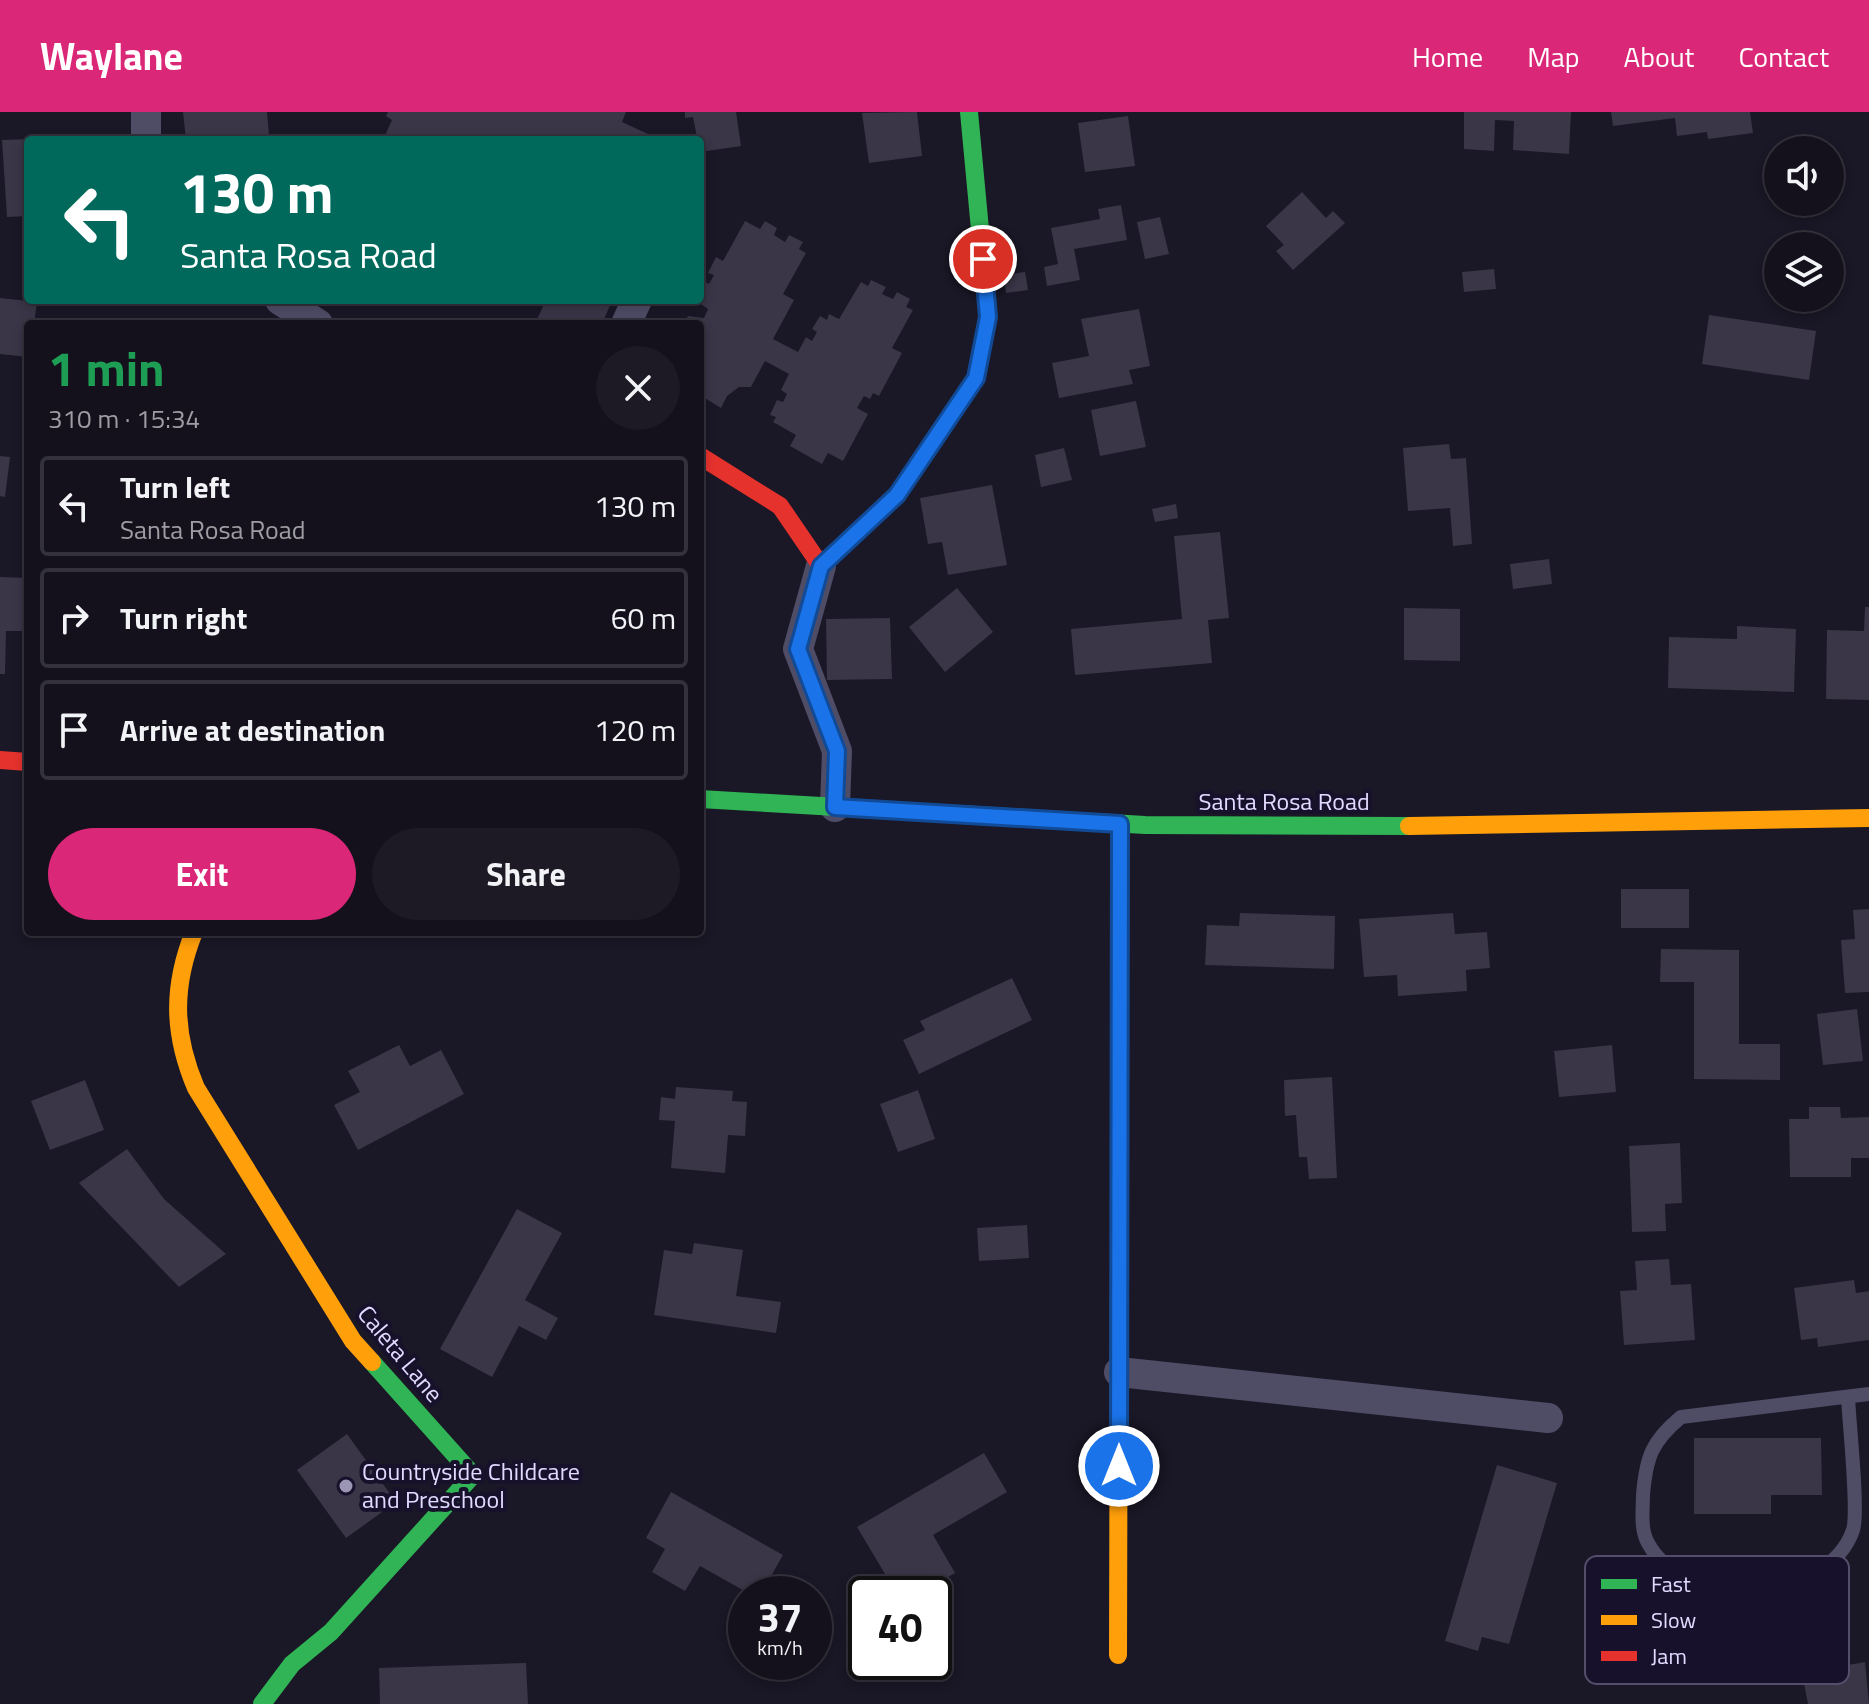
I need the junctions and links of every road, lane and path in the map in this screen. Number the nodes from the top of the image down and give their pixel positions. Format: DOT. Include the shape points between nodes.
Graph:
graph roads {
  1 [pos="146,112"];
  2 [pos="969,112"];
  3 [pos="146,136"];
  4 [pos="286,304"];
  5 [pos="312,320"];
  6 [pos="704,458"];
  7 [pos="821,566"];
  8 [pos="0,760"];
  9 [pos="24,762"];
  10 [pos="704,799"];
  11 [pos="835,807"];
  12 [pos="1869,818"];
  13 [pos="1120,824"];
  14 [pos="192,936"];
  15 [pos="1119,1372"];
  16 [pos="1869,1394"];
  17 [pos="1848,1397"];
  18 [pos="1548,1418"];
  19 [pos="1658,1556"];
  20 [pos="1838,1556"];
  21 [pos="1118,1655"];
  22 [pos="262,1704"];
  1 -- 3 [label="street"];
  2 -- 7 [label="street" via="988,317 976,378 897,495"];
  4 -- 5 [label="street"];
  6 -- 7 [label="street" via="780,506"];
  7 -- 11 [label="street" via="798,649 837,751"];
  8 -- 9 [label="street"];
  10 -- 11 [label="street, Santa Rosa Road"];
  11 -- 13 [label="street, Santa Rosa Road"];
  12 -- 13 [label="street, Santa Rosa Road" via="1533,826"];
  13 -- 15 [label="street"];
  14 -- 22 [label="street, Caleta Lane" via="175,995 175,1026 196,1088 353,1341 473,1475 331,1632 292,1664"];
  15 -- 18 [label="street"];
  15 -- 21 [label="street"];
  16 -- 17 [label="lane"];
  17 -- 19 [label="lane" via="1681,1417 1658,1436 1647,1461 1642,1519 1647,1542"];
  17 -- 20 [label="lane" via="1854,1528"];
}
